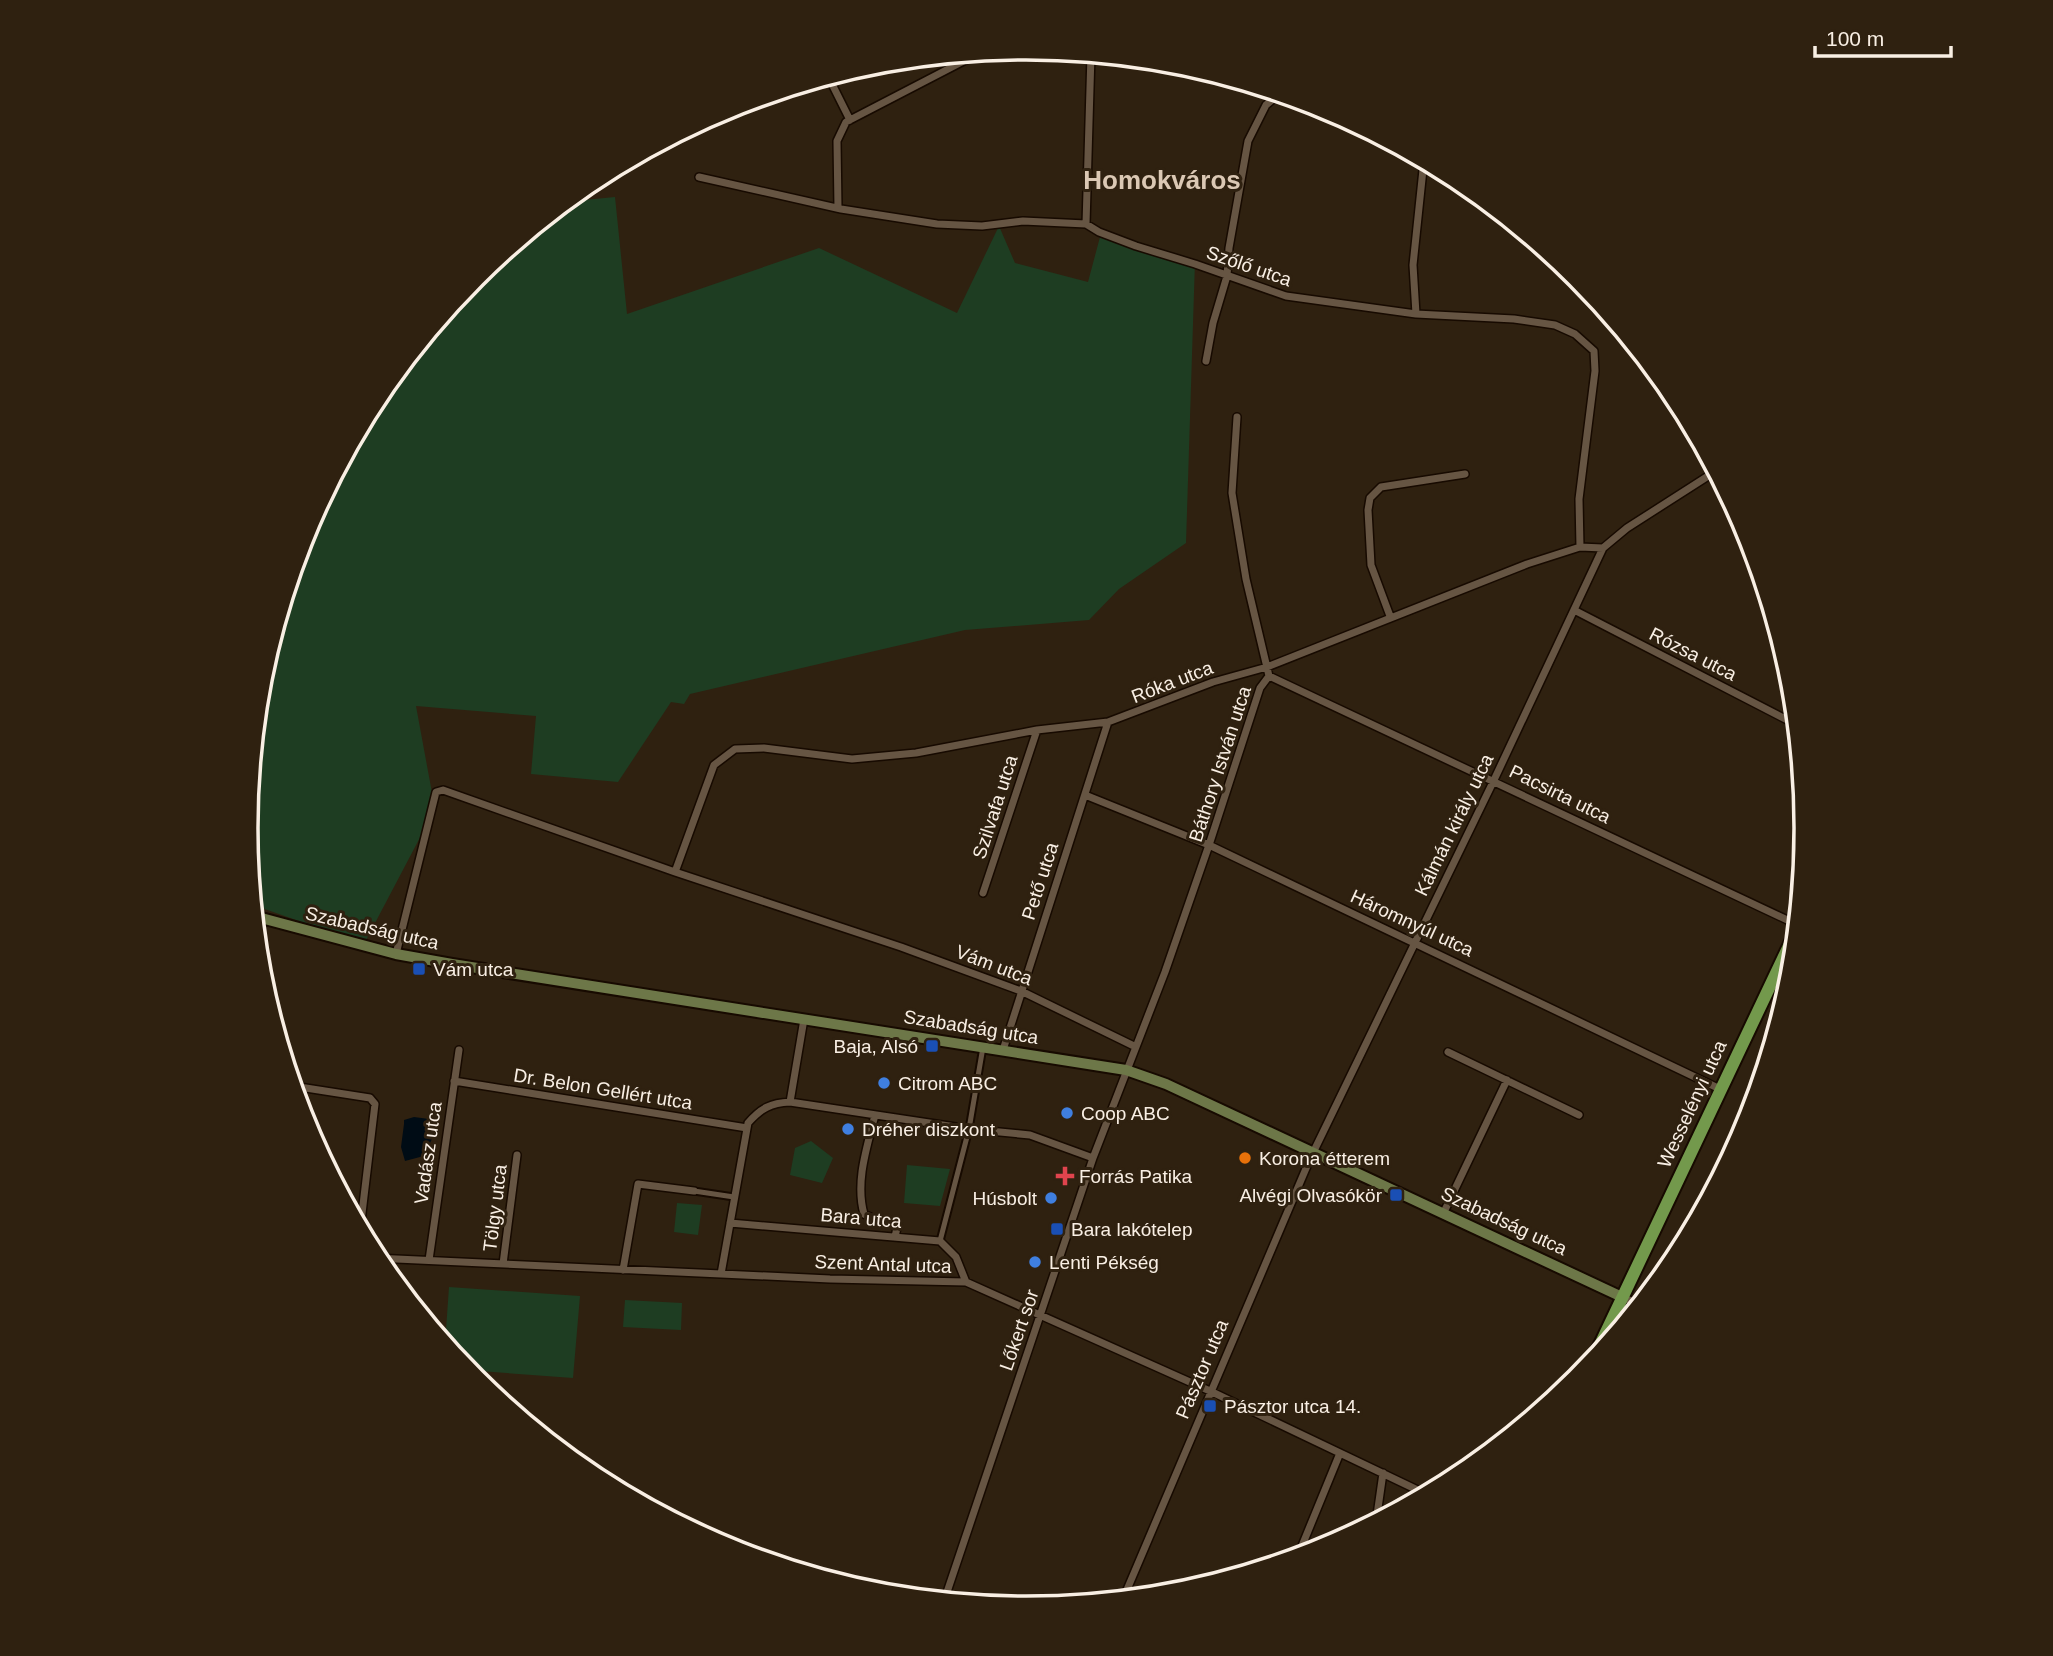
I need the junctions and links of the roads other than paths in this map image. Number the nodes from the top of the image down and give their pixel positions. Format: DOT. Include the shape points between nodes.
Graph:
graph roads {
  1 [pos="1091,62"];
  2 [pos="961,63"];
  3 [pos="832,85"];
  4 [pos="1272,99"];
  5 [pos="850,120"];
  6 [pos="1423,170"];
  7 [pos="699,177"];
  8 [pos="838,208"];
  9 [pos="1086,224"];
  10 [pos="1227,276"];
  11 [pos="1416,314"];
  12 [pos="1206,361"];
  13 [pos="1237,417"];
  14 [pos="1465,474"];
  15 [pos="1709,475"];
  16 [pos="1580,547"];
  17 [pos="1603,548"];
  18 [pos="1574,610"];
  19 [pos="1390,616"];
  20 [pos="1267,667"];
  21 [pos="1269,676"];
  22 [pos="1787,720"];
  23 [pos="1108,722"];
  24 [pos="1037,730"];
  25 [pos="1493,780"];
  26 [pos="1085,795"];
  27 [pos="1209,845"];
  28 [pos="674,872"];
  29 [pos="983,893"];
  30 [pos="264,919"];
  31 [pos="1789,922"];
  32 [pos="1415,942"];
  33 [pos="396,954"];
  34 [pos="1783,958"];
  35 [pos="1021,991"];
  36 [pos="804,1019"];
  37 [pos="983,1047"];
  38 [pos="1136,1047"];
  39 [pos="459,1050"];
  40 [pos="1003,1050"];
  41 [pos="1448,1052"];
  42 [pos="1126,1070"];
  43 [pos="1507,1080"];
  44 [pos="454,1081"];
  45 [pos="304,1088"];
  46 [pos="1720,1089"];
  47 [pos="790,1102"];
  48 [pos="875,1115"];
  49 [pos="1578,1115"];
  50 [pos="747,1128"];
  51 [pos="969,1129"];
  52 [pos="1314,1153"];
  53 [pos="517,1155"];
  54 [pos="1093,1157"];
  55 [pos="694,1191"];
  56 [pos="734,1197"];
  57 [pos="1444,1212"];
  58 [pos="362,1214"];
  59 [pos="730,1223"];
  60 [pos="895,1237"];
  61 [pos="940,1241"];
  62 [pos="391,1259"];
  63 [pos="429,1261"];
  64 [pos="503,1264"];
  65 [pos="623,1270"];
  66 [pos="721,1274"];
  67 [pos="966,1282"];
  68 [pos="1622,1297"];
  69 [pos="1632,1301"];
  70 [pos="1040,1316"];
  71 [pos="1604,1335"];
  72 [pos="1210,1391"];
  73 [pos="1340,1453"];
  74 [pos="1383,1473"];
  75 [pos="1417,1490"];
  76 [pos="1378,1511"];
  77 [pos="1302,1545"];
  78 [pos="1127,1590"];
  79 [pos="947,1592"];
  1 -- 9 [label="street"];
  2 -- 5 [label="street"];
  3 -- 5 [label="street"];
  4 -- 10 [label="street" via="1248,141"];
  5 -- 8 [label="street" via="837,141"];
  6 -- 11 [label="street" via="1413,265"];
  7 -- 8 [label="street, Szőlő utca"];
  8 -- 9 [label="street, Szőlő utca" via="982,226 1023,221"];
  9 -- 10 [label="street, Szőlő utca"];
  10 -- 11 [label="street, Szőlő utca" via="1286,296"];
  10 -- 12 [label="street"];
  11 -- 16 [label="street, Szőlő utca" via="1555,325 1575,334 1594,351 1579,499"];
  13 -- 20 [label="street, Báthory István utca" via="1232,493"];
  14 -- 19 [label="street" via="1381,486 1370,498 1371,565"];
  15 -- 17 [label="street"];
  16 -- 17 [label="street, Róka utca"];
  16 -- 19 [label="street, Róka utca"];
  17 -- 18 [label="street, Kálmán király utca"];
  18 -- 22 [label="street, Rózsa utca"];
  18 -- 25 [label="street, Kálmán király utca"];
  19 -- 20 [label="street, Róka utca"];
  20 -- 21 [label="street, Báthory István utca"];
  20 -- 23 [label="street, Róka utca"];
  21 -- 25 [label="street, Pacsirta utca"];
  21 -- 27 [label="street, Báthory István utca" via="1260,688"];
  23 -- 24 [label="street, Róka utca"];
  23 -- 26 [label="street, Pető utca"];
  24 -- 28 [label="street, Róka utca" via="916,753 852,759 735,749 714,765"];
  24 -- 29 [label="street, Szilvafa utca"];
  25 -- 31 [label="street, Pacsirta utca"];
  25 -- 32 [label="street, Kálmán király utca"];
  26 -- 27 [label="street, Háromnyúl utca"];
  26 -- 35 [label="street, Pető utca"];
  27 -- 32 [label="street, Háromnyúl utca"];
  27 -- 38 [label="street, Báthory István utca"];
  28 -- 33 [label="street, Vám utca" via="443,790 436,792"];
  28 -- 35 [label="street, Vám utca"];
  30 -- 33 [label="main road, Szabadság utca"];
  32 -- 46 [label="street, Háromnyúl utca"];
  32 -- 52 [label="street, Kálmán király utca"];
  33 -- 36 [label="main road, Szabadság utca"];
  34 -- 46 [label="main road, Wesselényi utca"];
  35 -- 38 [label="street, Vám utca"];
  35 -- 40 [label="street, Pető utca"];
  36 -- 37 [label="main road, Szabadság utca"];
  36 -- 47 [label="street"];
  37 -- 40 [label="main road, Szabadság utca"];
  37 -- 51 [label="street"];
  38 -- 42 [label="street, Báthory István utca"];
  39 -- 44 [label="street, Vadász utca"];
  40 -- 42 [label="main road, Szabadság utca"];
  41 -- 43 [label="street"];
  42 -- 52 [label="main road, Szabadság utca"];
  42 -- 54 [label="street, Lőkert sor"];
  43 -- 49 [label="street"];
  43 -- 57 [label="street"];
  44 -- 50 [label="street, Dr. Belon Gellért utca"];
  44 -- 63 [label="street, Vadász utca"];
  45 -- 58 [label="street" via="370,1098 375,1104"];
  46 -- 68 [label="main road, Wesselényi utca"];
  47 -- 48 [label="street"];
  47 -- 50 [label="street" via="759,1110"];
  48 -- 51 [label="street"];
  48 -- 60 [label="street" via="859,1196 864,1214 898,1223"];
  50 -- 56 [label="street"];
  51 -- 54 [label="street" via="1030,1135"];
  51 -- 61 [label="street"];
  52 -- 57 [label="main road, Szabadság utca"];
  52 -- 72 [label="street, Pásztor utca"];
  53 -- 64 [label="street, Tölgy utca"];
  54 -- 70 [label="street, Lőkert sor"];
  55 -- 56 [label="street"];
  55 -- 65 [label="street" via="638,1184"];
  56 -- 59 [label="street"];
  57 -- 68 [label="main road, Szabadság utca"];
  59 -- 60 [label="street, Bara utca"];
  59 -- 66 [label="street"];
  60 -- 61 [label="street, Bara utca"];
  61 -- 67 [label="street" via="956,1257"];
  62 -- 63 [label="street, Szent Antal utca"];
  63 -- 64 [label="street, Szent Antal utca"];
  64 -- 65 [label="street, Szent Antal utca"];
  65 -- 66 [label="street, Szent Antal utca"];
  66 -- 67 [label="street, Szent Antal utca"];
  67 -- 70 [label="street, Szent Antal utca"];
  68 -- 69 [label="street, Szabadság utca"];
  68 -- 71 [label="main road, Wesselényi utca"];
  70 -- 72 [label="street, Szent Antal utca"];
  70 -- 79 [label="street, Lőkert sor"];
  72 -- 73 [label="street, Szent Antal utca"];
  72 -- 78 [label="street, Pásztor utca"];
  73 -- 74 [label="street, Szent Antal utca"];
  73 -- 77 [label="street"];
  74 -- 75 [label="street, Szent Antal utca"];
  74 -- 76 [label="street"];
}
